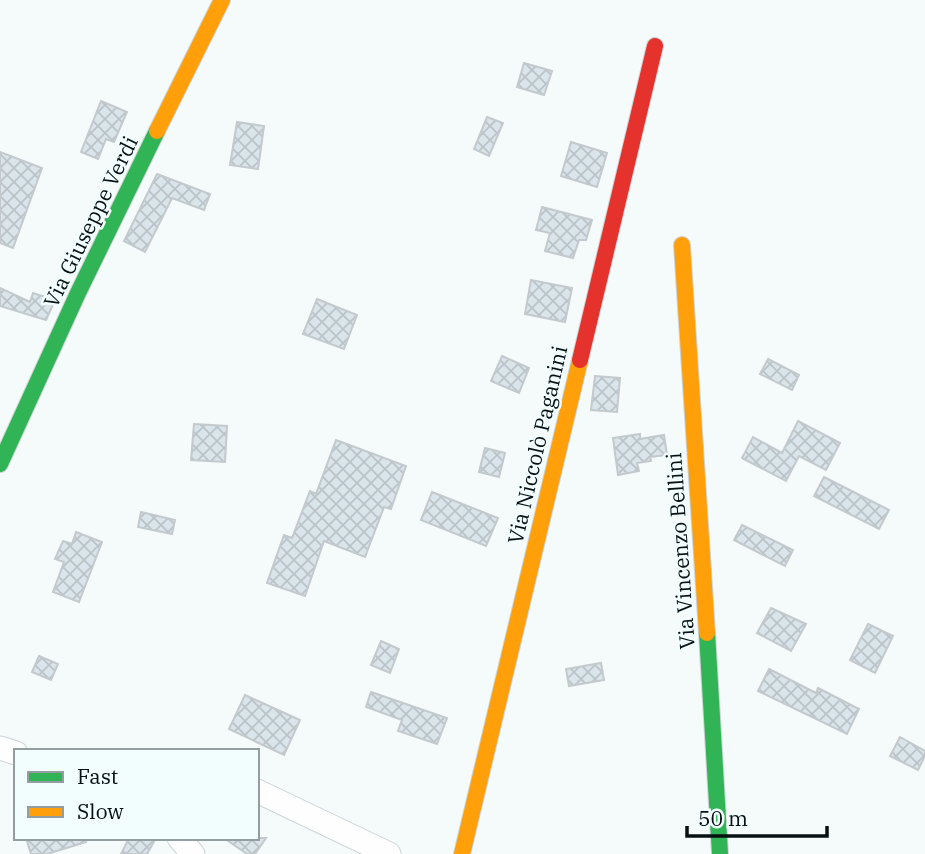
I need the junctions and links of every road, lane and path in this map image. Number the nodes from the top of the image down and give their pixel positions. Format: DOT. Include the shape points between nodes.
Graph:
graph roads {
  1 [pos="222,0"];
  2 [pos="655,46"];
  3 [pos="682,245"];
  4 [pos="0,464"];
  5 [pos="259,792"];
  6 [pos="182,840"];
  7 [pos="193,854"];
  8 [pos="389,854"];
  9 [pos="462,854"];
  10 [pos="720,854"];
  1 -- 4 [label="street, Via Giuseppe Verdi"];
  2 -- 9 [label="street, Via Niccolò Paganini"];
  3 -- 10 [label="street, Via Vincenzo Bellini"];
  5 -- 8 [label="street"];
  6 -- 7 [label="street"];
}
